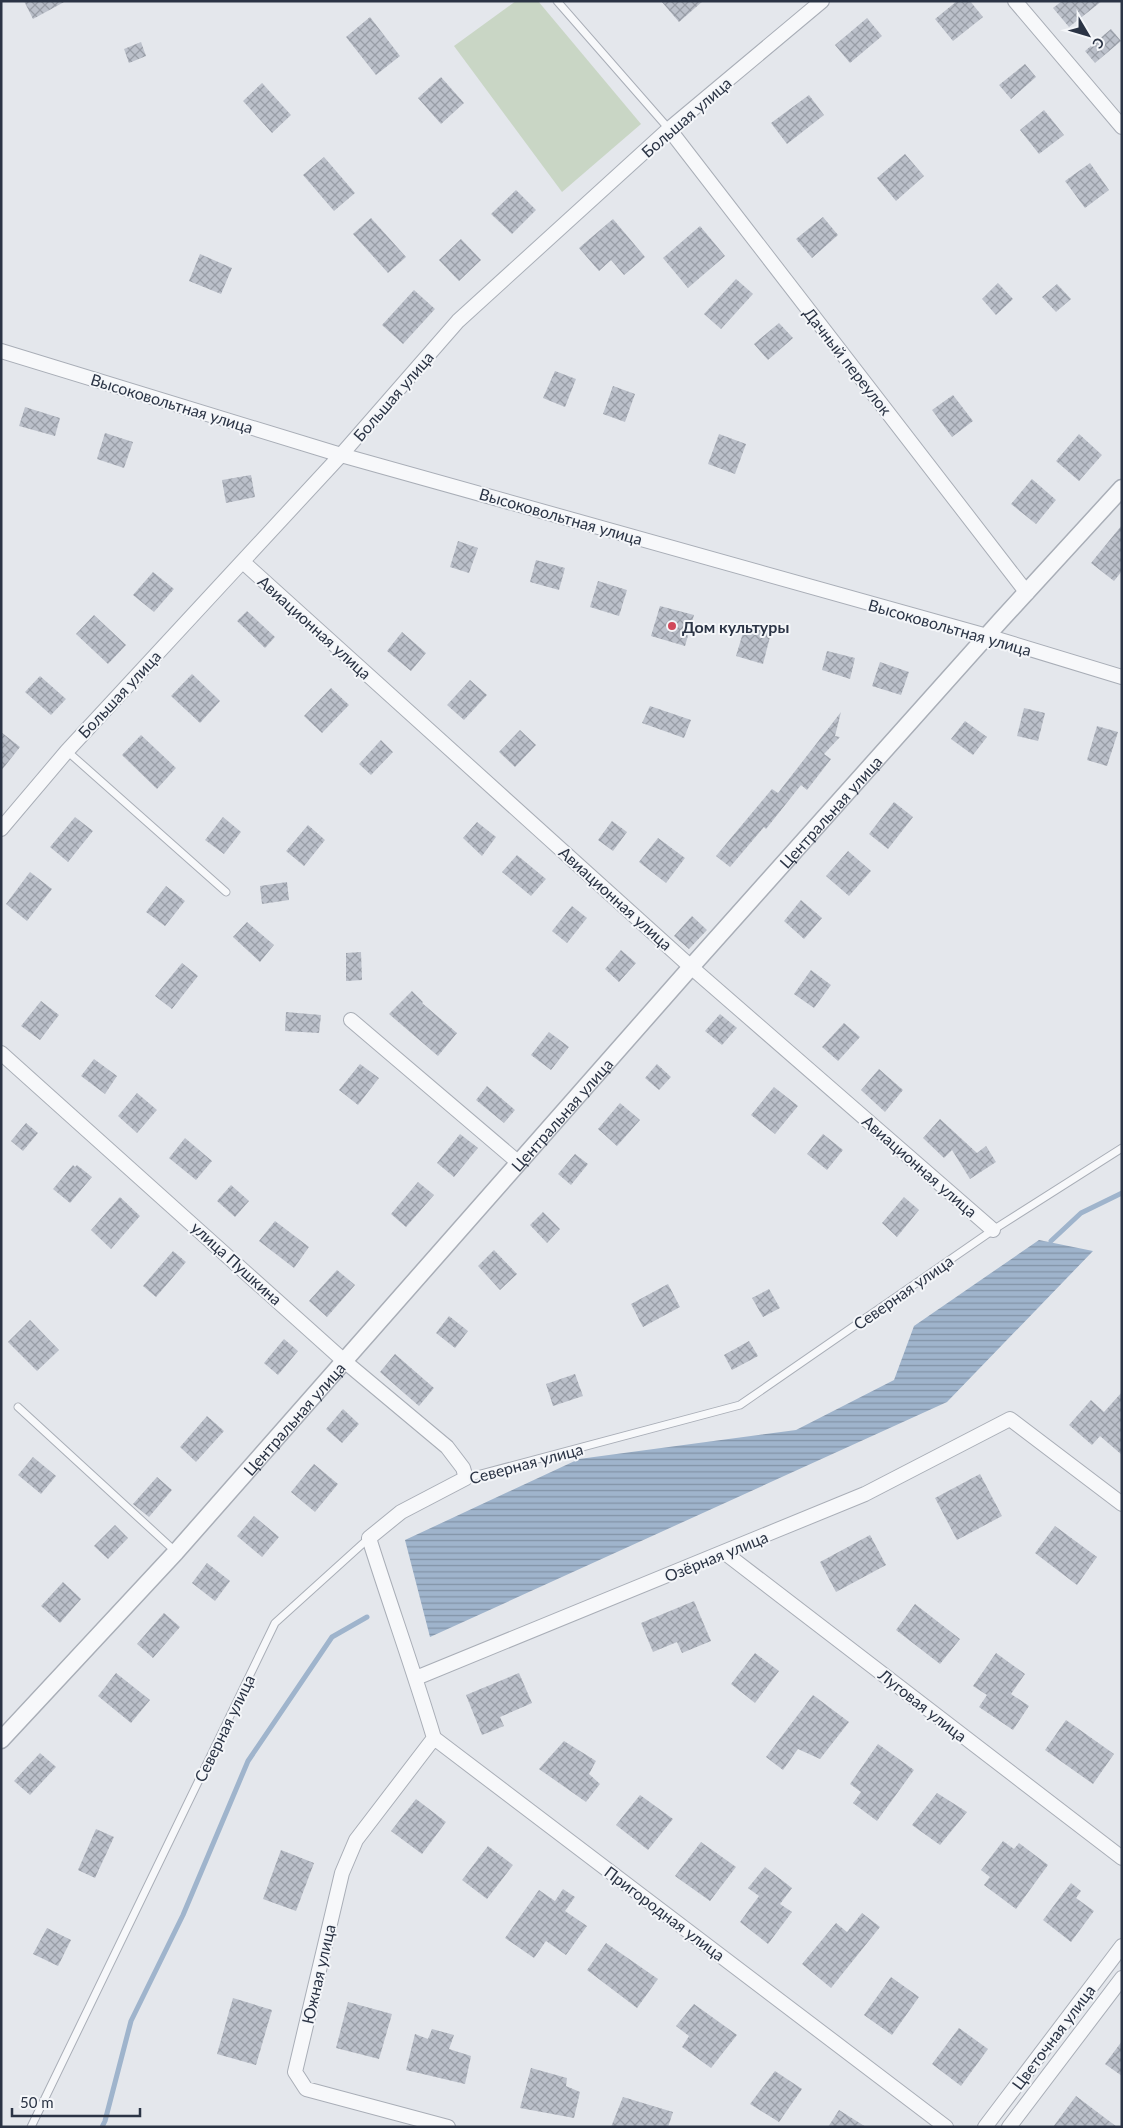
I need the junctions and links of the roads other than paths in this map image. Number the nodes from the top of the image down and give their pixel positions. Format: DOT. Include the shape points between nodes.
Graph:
graph roads {
  1 [pos="557,1"];
  2 [pos="822,1"];
  3 [pos="1015,1"];
  4 [pos="1122,128"];
  5 [pos="669,129"];
  6 [pos="1,351"];
  7 [pos="341,455"];
  8 [pos="1122,488"];
  9 [pos="243,562"];
  10 [pos="1027,593"];
  11 [pos="986,636"];
  12 [pos="1122,677"];
  13 [pos="67,751"];
  14 [pos="1,829"];
  15 [pos="226,892"];
  16 [pos="691,967"];
  17 [pos="351,1020"];
  18 [pos="1,1053"];
  19 [pos="1122,1148"];
  20 [pos="519,1163"];
  21 [pos="993,1230"];
  22 [pos="344,1360"];
  23 [pos="18,1407"];
  24 [pos="466,1478"];
  25 [pos="1122,1504"];
  26 [pos="369,1538"];
  27 [pos="176,1552"];
  28 [pos="725,1553"];
  29 [pos="416,1678"];
  30 [pos="434,1738"];
  31 [pos="1,1740"];
  32 [pos="1122,1858"];
  33 [pos="1122,1946"];
  34 [pos="1122,1978"];
  35 [pos="31,2127"];
  36 [pos="448,2127"];
  37 [pos="946,2127"];
  38 [pos="984,2127"];
  39 [pos="1009,2127"];
  1 -- 5 [label="lane"];
  2 -- 5 [label="street, Большая улица"];
  3 -- 4 [label="street"];
  5 -- 7 [label="street, Большая улица" via="458,321"];
  5 -- 10 [label="street, Дачный переулок"];
  6 -- 7 [label="street, Высоковольтная улица"];
  7 -- 9 [label="street, Большая улица"];
  7 -- 11 [label="street, Высоковольтная улица"];
  8 -- 10 [label="street, Центральная улица"];
  9 -- 13 [label="street, Большая улица"];
  9 -- 16 [label="street, Авиационная улица"];
  10 -- 11 [label="street, Центральная улица"];
  11 -- 12 [label="street, Высоковольтная улица"];
  11 -- 16 [label="street, Центральная улица"];
  13 -- 14 [label="street, Большая улица"];
  13 -- 15 [label="lane"];
  16 -- 20 [label="street, Центральная улица"];
  16 -- 21 [label="street, Авиационная улица"];
  17 -- 20 [label="street"];
  18 -- 22 [label="street, улица Пушкина"];
  19 -- 21 [label="lane, Северная улица"];
  20 -- 22 [label="street, Центральная улица"];
  21 -- 24 [label="lane, Северная улица" via="740,1405"];
  22 -- 24 [label="street, улица Пушкина" via="447,1447 463,1468"];
  22 -- 27 [label="street, Центральная улица"];
  23 -- 27 [label="lane"];
  24 -- 26 [label="street, Северная улица" via="401,1512"];
  25 -- 28 [label="street, Озёрная улица" via="1010,1419 865,1494"];
  26 -- 29 [label="street"];
  26 -- 35 [label="lane, Северная улица" via="274,1623"];
  27 -- 31 [label="street, Центральная улица"];
  28 -- 29 [label="street, Озёрная улица"];
  28 -- 32 [label="street, Луговая улица"];
  29 -- 30 [label="street"];
  30 -- 36 [label="street, Южная улица" via="356,1840 345,1865 295,2072 306,2089"];
  30 -- 37 [label="street, Пригородная улица"];
  33 -- 38 [label="street, Цветочная улица"];
  34 -- 39 [label="street"];
}
